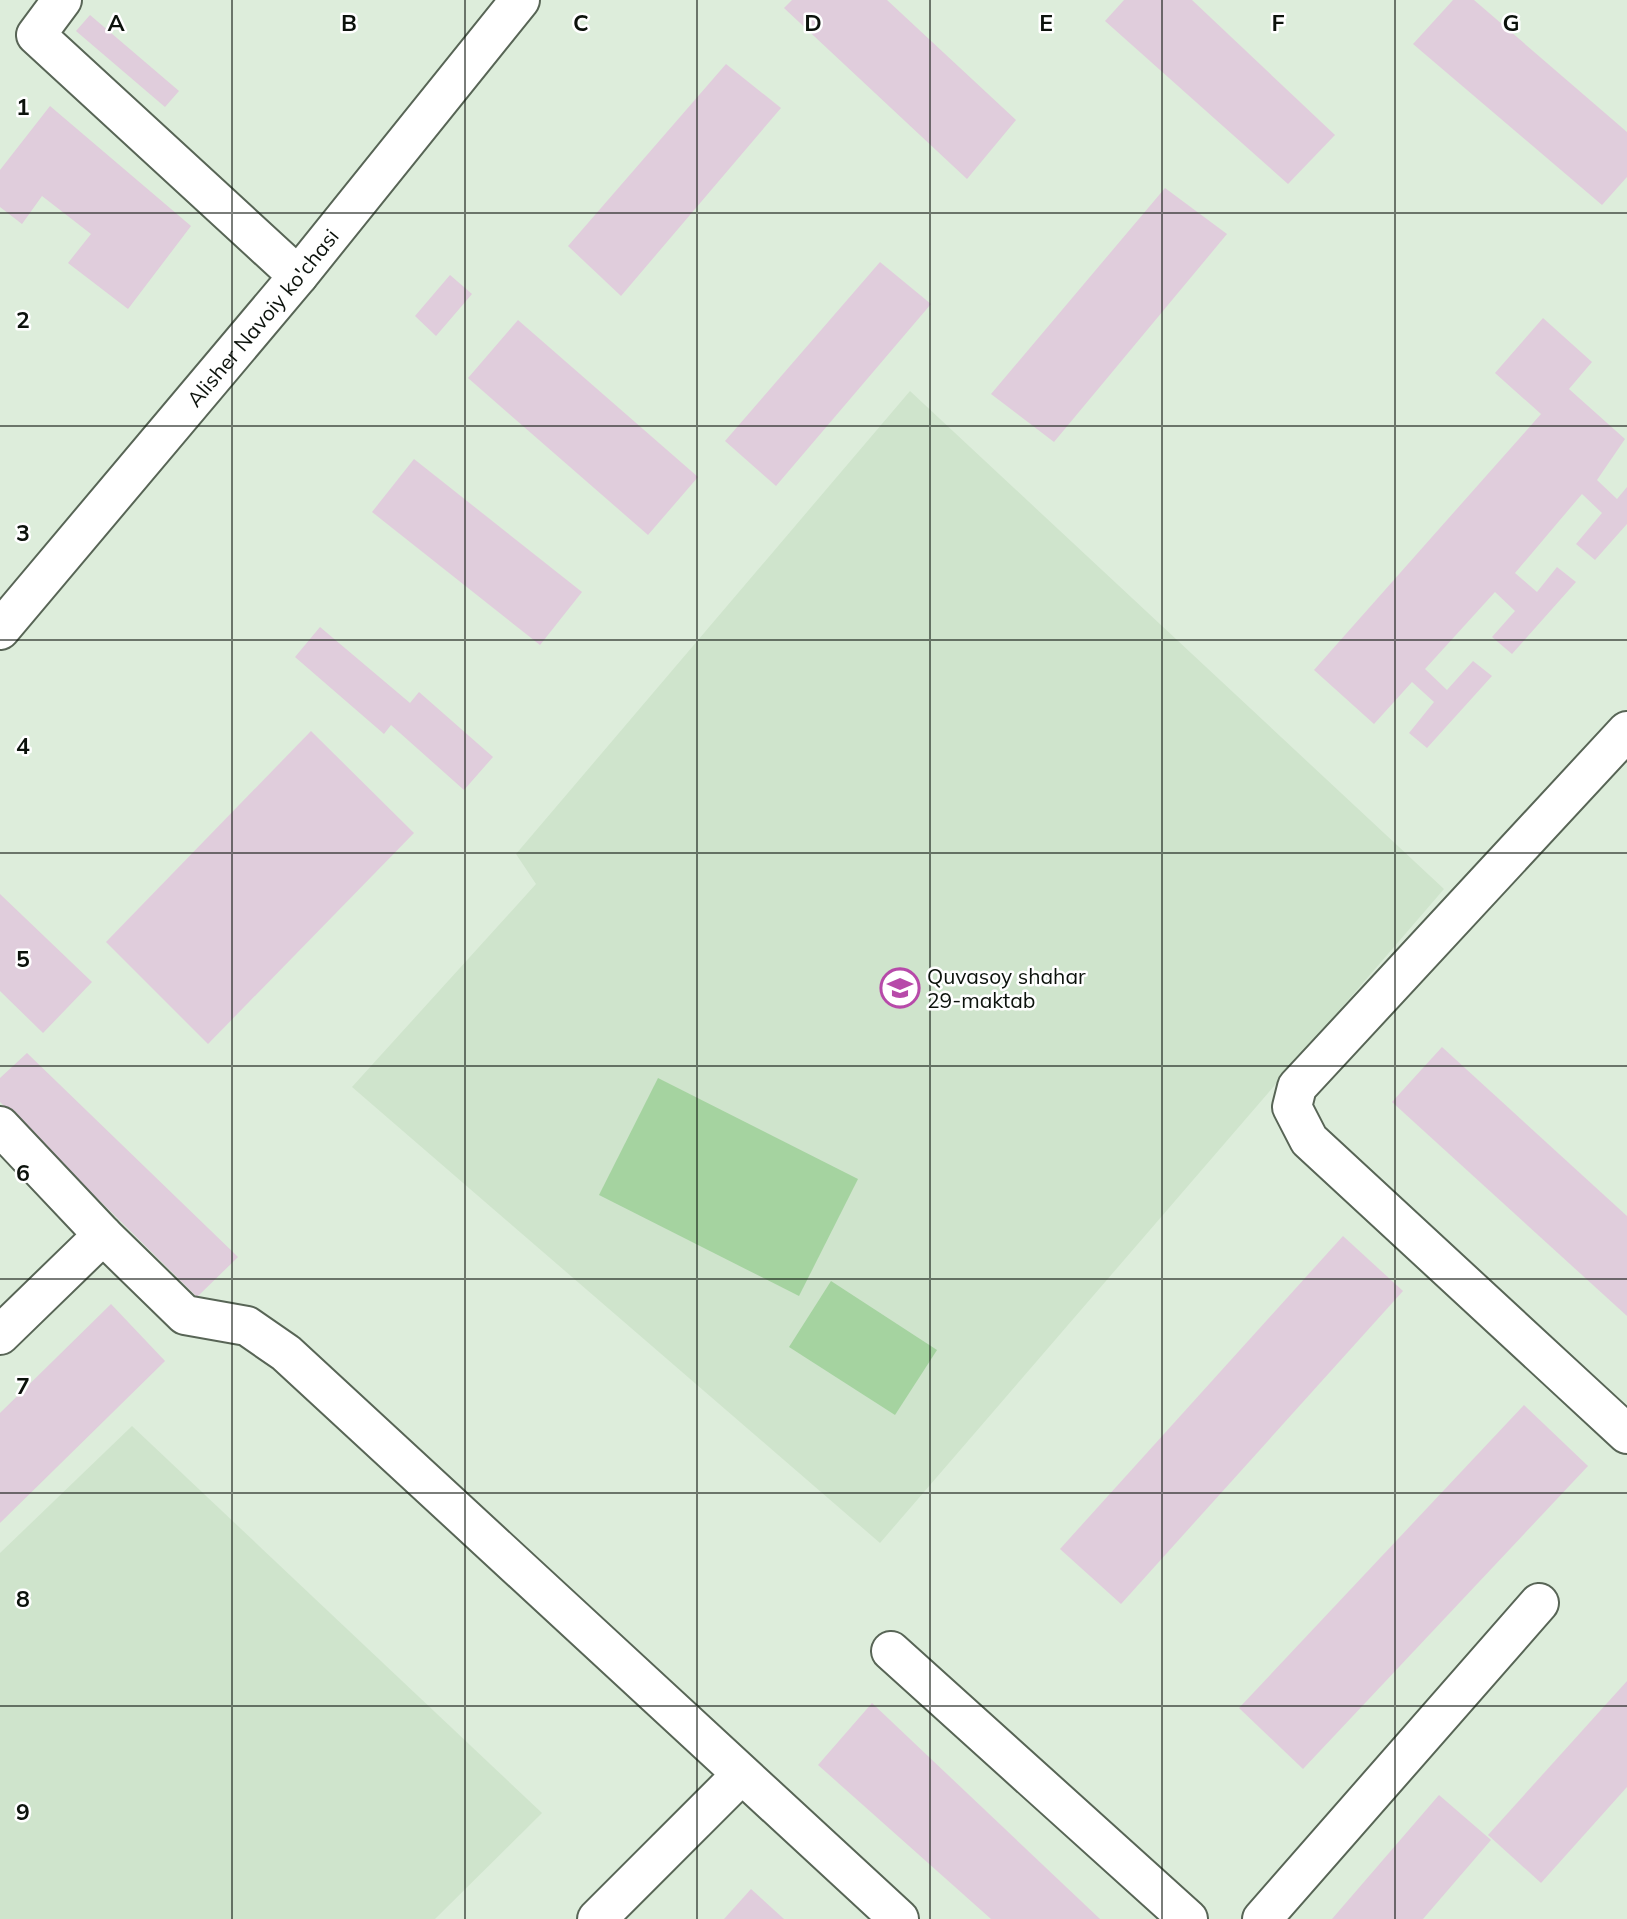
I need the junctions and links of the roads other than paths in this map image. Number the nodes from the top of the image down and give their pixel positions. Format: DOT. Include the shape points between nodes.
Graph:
graph roads {
  1 [pos="62,0"];
  2 [pos="520,0"];
  3 [pos="298,276"];
  4 [pos="0,630"];
  5 [pos="1627,731"];
  6 [pos="0,1126"];
  7 [pos="103,1235"];
  8 [pos="0,1335"];
  9 [pos="1627,1434"];
  10 [pos="1539,1602"];
  11 [pos="891,1651"];
  12 [pos="741,1775"];
  13 [pos="597,1919"];
  14 [pos="899,1919"];
  15 [pos="1188,1919"];
  16 [pos="1262,1919"];
  1 -- 3 [label="street" via="36,35"];
  2 -- 3 [label="street, Alisher Navoiy ko'chasi"];
  3 -- 4 [label="street, Alisher Navoiy ko'chasi"];
  5 -- 9 [label="street" via="1297,1087 1292,1107 1309,1140"];
  6 -- 7 [label="street"];
  7 -- 8 [label="street"];
  7 -- 12 [label="street" via="185,1315 247,1326 286,1353"];
  10 -- 16 [label="street"];
  11 -- 15 [label="street"];
  12 -- 13 [label="street"];
  12 -- 14 [label="street"];
}
